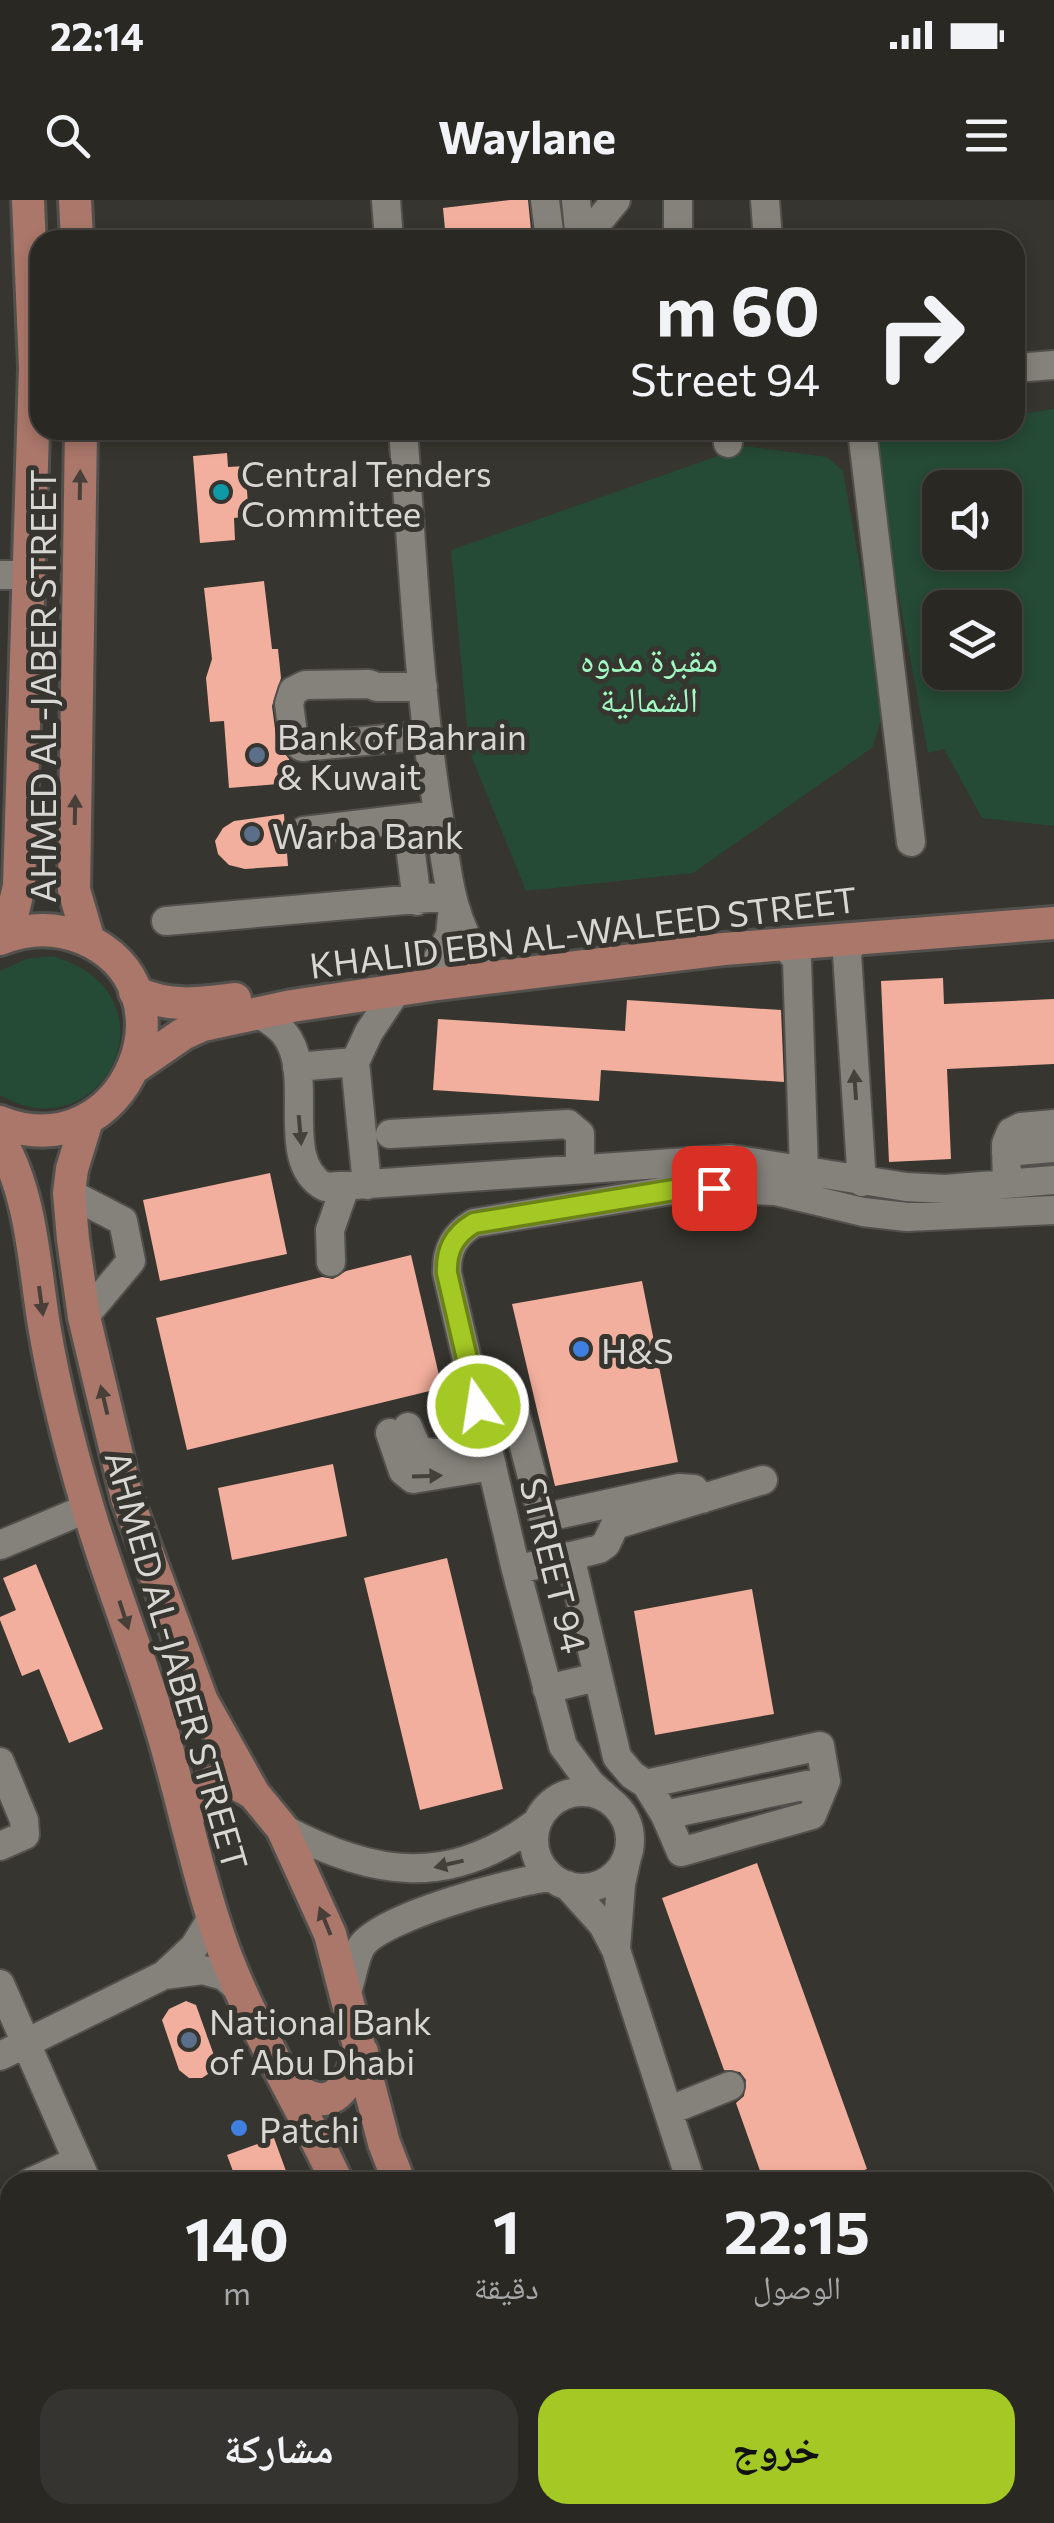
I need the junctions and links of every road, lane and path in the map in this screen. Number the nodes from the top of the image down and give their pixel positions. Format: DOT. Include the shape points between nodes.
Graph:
graph roads {
  1 [pos="28,200"];
  2 [pos="75,200"];
  3 [pos="386,200"];
  4 [pos="544,200"];
  5 [pos="576,200"];
  6 [pos="616,200"];
  7 [pos="678,200"];
  8 [pos="765,200"];
  9 [pos="76,230"];
  10 [pos="388,230"];
  11 [pos="548,230"];
  12 [pos="580,230"];
  13 [pos="590,230"];
  14 [pos="678,230"];
  15 [pos="767,230"];
  16 [pos="30,243"];
  17 [pos="1054,364"];
  18 [pos="1025,367"];
  19 [pos="30,408"];
  20 [pos="80,440"];
  21 [pos="404,440"];
  22 [pos="863,440"];
  23 [pos="15,575"];
  24 [pos="423,680"];
  25 [pos="12,734"];
  26 [pos="428,735"];
  27 [pos="438,815"];
  28 [pos="407,822"];
  29 [pos="304,831"];
  30 [pos="911,842"];
  31 [pos="21,844"];
  32 [pos="74,867"];
  33 [pos="416,901"];
  34 [pos="452,901"];
  35 [pos="1054,908"];
  36 [pos="166,921"];
  37 [pos="1054,923"];
  38 [pos="0,936"];
  39 [pos="854,938"];
  40 [pos="89,940"];
  41 [pos="784,944"];
  42 [pos="482,963"];
  43 [pos="432,970"];
  44 [pos="397,990"];
  45 [pos="135,992"];
  46 [pos="258,1014"];
  47 [pos="355,1062"];
  48 [pos="297,1066"];
  49 [pos="135,1067"];
  50 [pos="86,1120"];
  51 [pos="0,1122"];
  52 [pos="1054,1124"];
  53 [pos="390,1134"];
  54 [pos="0,1140"];
  55 [pos="1054,1148"];
  56 [pos="1006,1152"];
  57 [pos="580,1168"];
  58 [pos="804,1172"];
  59 [pos="1054,1180"];
  60 [pos="862,1182"];
  61 [pos="1007,1184"];
  62 [pos="356,1186"];
  63 [pos="69,1193"];
  64 [pos="1054,1210"];
  65 [pos="73,1239"];
  66 [pos="34,1252"];
  67 [pos="337,1260"];
  68 [pos="84,1317"];
  69 [pos="508,1385"];
  70 [pos="399,1430"];
  71 [pos="489,1453"];
  72 [pos="763,1480"];
  73 [pos="702,1498"];
  74 [pos="88,1508"];
  75 [pos="0,1545"];
  76 [pos="570,1556"];
  77 [pos="516,1570"];
  78 [pos="597,1677"];
  79 [pos="548,1690"];
  80 [pos="562,1746"];
  81 [pos="0,1762"];
  82 [pos="826,1781"];
  83 [pos="646,1784"];
  84 [pos="254,1794"];
  85 [pos="609,1800"];
  86 [pos="665,1815"];
  87 [pos="539,1817"];
  88 [pos="188,1818"];
  89 [pos="282,1828"];
  90 [pos="0,1846"];
  91 [pos="628,1852"];
  92 [pos="558,1881"];
  93 [pos="212,1916"];
  94 [pos="616,1950"];
  95 [pos="164,1975"];
  96 [pos="0,1984"];
  97 [pos="240,1990"];
  98 [pos="348,1992"];
  99 [pos="12,2050"];
  100 [pos="362,2052"];
  101 [pos="728,2080"];
  102 [pos="288,2084"];
  103 [pos="666,2104"];
  104 [pos="82,2172"];
  105 [pos="332,2172"];
  106 [pos="395,2172"];
  107 [pos="689,2172"];
  1 -- 16 [label="main road, AHMED AL-JABER STREET"];
  2 -- 9 [label="main road"];
  3 -- 10 [label="street"];
  4 -- 11 [label="street"];
  5 -- 12 [label="street"];
  6 -- 13 [label="street"];
  7 -- 14 [label="street"];
  8 -- 15 [label="street"];
  17 -- 18 [label="street"];
  19 -- 23 [label="main road, AHMED AL-JABER STREET"];
  32 -- 20 [label="main road, AHMED AL-JABER STREET, one-way"];
  21 -- 24 [label="street"];
  22 -- 30 [label="street"];
  23 -- 25 [label="main road, AHMED AL-JABER STREET"];
  24 -- 26 [label="street"];
  24 -- 26 [label="street" via="381,677 368,684 305,686 292,691 289,704 294,741 302,746"];
  25 -- 31 [label="main road, AHMED AL-JABER STREET"];
  26 -- 27 [label="street"];
  27 -- 28 [label="street"];
  27 -- 34 [label="street"];
  28 -- 29 [label="street"];
  28 -- 33 [label="street"];
  31 -- 32 [label="main road" via="50,875"];
  31 -- 38 [label="main road, AHMED AL-JABER STREET" via="20,886"];
  32 -- 40 [label="main road, AHMED AL-JABER STREET"];
  33 -- 34 [label="street"];
  33 -- 36 [label="street"];
  34 -- 42 [label="street" via="460,930"];
  34 -- 43 [label="street" via="450,935"];
  35 -- 42 [label="main road, KHALID EBN AL-WALEED STREET" via="756,928"];
  37 -- 39 [label="main road, KHALID EBN AL-WALEED STREET"];
  38 -- 40 [label="main road" via="52,930"];
  39 -- 41 [label="main road, KHALID EBN AL-WALEED STREET"];
  60 -- 39 [label="street, one-way" via="847,954"];
  40 -- 45 [label="main road" via="116,962"];
  41 -- 44 [label="main road, KHALID EBN AL-WALEED STREET"];
  41 -- 58 [label="street" via="797,960"];
  42 -- 43 [label="main road, KHALID EBN AL-WALEED STREET"];
  43 -- 45 [label="main road, KHALID EBN AL-WALEED STREET" via="187,1006"];
  44 -- 46 [label="main road, KHALID EBN AL-WALEED STREET"];
  44 -- 47 [label="street"];
  45 -- 49 [label="main road" via="142,1037"];
  46 -- 48 [label="street" via="282,1031"];
  46 -- 49 [label="main road, KHALID EBN AL-WALEED STREET" via="183,1034"];
  47 -- 48 [label="street"];
  47 -- 62 [label="street"];
  48 -- 62 [label="street, one-way" via="304,1166 325,1188"];
  49 -- 50 [label="main road" via="123,1089"];
  50 -- 51 [label="main road" via="45,1131"];
  50 -- 63 [label="main road, AHMED AL-JABER STREET"];
  52 -- 56 [label="street" via="1010,1132"];
  53 -- 57 [label="street" via="568,1124 580,1134"];
  54 -- 66 [label="main road, AHMED AL-JABER STREET"];
  55 -- 56 [label="street"];
  56 -- 61 [label="street"];
  57 -- 58 [label="street" via="731,1159"];
  57 -- 62 [label="street"];
  58 -- 60 [label="street"];
  59 -- 61 [label="street"];
  60 -- 61 [label="street" via="945,1189"];
  62 -- 67 [label="street" via="330,1230"];
  63 -- 65 [label="main road, AHMED AL-JABER STREET"];
  63 -- 68 [label="street" via="124,1221 131,1261"];
  64 -- 71 [label="street, STREET 94" via="907,1217 775,1191 692,1187 474,1223 452,1242 446,1259"];
  65 -- 66 [label="main road" via="50,1233"];
  65 -- 68 [label="main road, AHMED AL-JABER STREET"];
  66 -- 74 [label="main road, AHMED AL-JABER STREET, one-way" via="45,1333"];
  84 -- 68 [label="main road, AHMED AL-JABER STREET, one-way" via="202,1702 159,1589 127,1498"];
  69 -- 73 [label="street" via="542,1515 678,1488 694,1489"];
  70 -- 71 [label="street" via="429,1454"];
  71 -- 77 [label="street, STREET 94"];
  72 -- 73 [label="street"];
  73 -- 76 [label="street" via="615,1525 602,1547"];
  74 -- 75 [label="street"];
  74 -- 88 [label="main road, AHMED AL-JABER STREET, one-way"];
  76 -- 77 [label="street"];
  76 -- 78 [label="street"];
  77 -- 79 [label="street, STREET 94"];
  78 -- 79 [label="street"];
  78 -- 83 [label="street" via="617,1757"];
  79 -- 80 [label="street, STREET 94"];
  80 -- 85 [label="street, STREET 94"];
  80 -- 87 [label="street, STREET 94"];
  81 -- 90 [label="street" via="25,1835"];
  82 -- 83 [label="street" via="820,1746"];
  82 -- 86 [label="street"];
  82 -- 86 [label="street" via="812,1815 681,1852"];
  83 -- 86 [label="street"];
  84 -- 88 [label="main road" via="226,1780 210,1782 199,1790"];
  84 -- 89 [label="main road, AHMED AL-JABER STREET"];
  85 -- 87 [label="street" via="573,1792"];
  85 -- 91 [label="street" via="624,1817"];
  87 -- 89 [label="street, one-way" via="505,1846 426,1868 347,1857"];
  87 -- 92 [label="street" via="537,1858"];
  88 -- 93 [label="main road, AHMED AL-JABER STREET"];
  98 -- 89 [label="main road, AHMED AL-JABER STREET, one-way"];
  91 -- 92 [label="street" via="604,1882 579,1888"];
  91 -- 94 [label="street"];
  92 -- 94 [label="street" via="603,1926"];
  92 -- 98 [label="street" via="507,1885 384,1928 362,1946"];
  93 -- 95 [label="street" via="194,1947"];
  93 -- 97 [label="main road, AHMED AL-JABER STREET"];
  94 -- 103 [label="street"];
  95 -- 97 [label="street" via="204,1970"];
  95 -- 99 [label="street"];
  96 -- 99 [label="street"];
  97 -- 102 [label="main road, AHMED AL-JABER STREET"];
  98 -- 100 [label="main road, AHMED AL-JABER STREET"];
  99 -- 104 [label="street"];
  100 -- 102 [label="main road" via="342,2092 330,2099 315,2100"];
  100 -- 106 [label="main road, AHMED AL-JABER STREET"];
  101 -- 103 [label="street"];
  102 -- 105 [label="main road, AHMED AL-JABER STREET"];
  103 -- 107 [label="street"];
}
